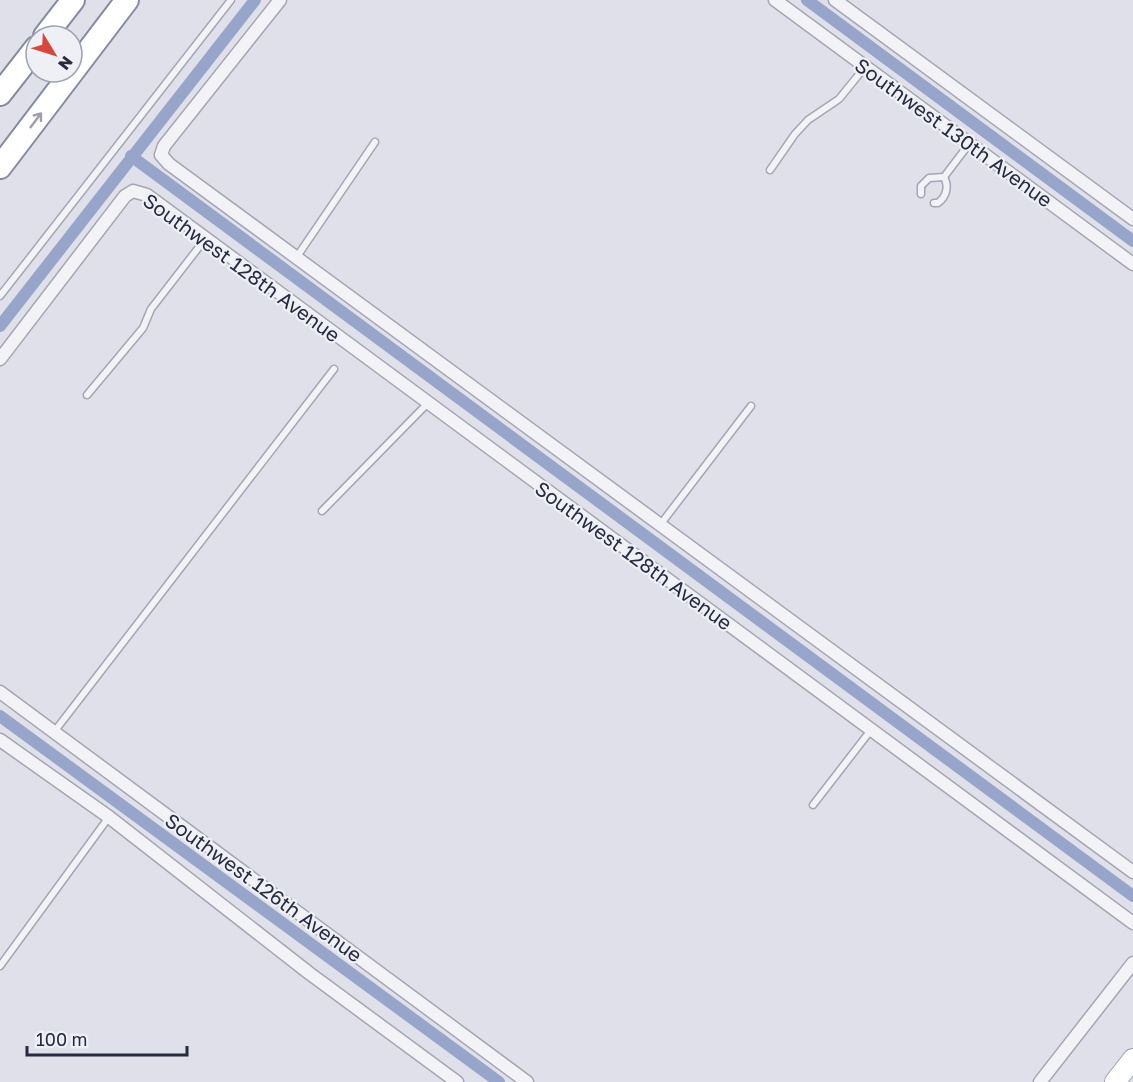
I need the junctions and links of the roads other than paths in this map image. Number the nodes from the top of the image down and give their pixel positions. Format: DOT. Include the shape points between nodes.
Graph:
graph roads {
  1 [pos="73,0"];
  2 [pos="127,0"];
  3 [pos="231,0"];
  4 [pos="280,0"];
  5 [pos="775,0"];
  6 [pos="835,0"];
  7 [pos="54,24"];
  8 [pos="24,63"];
  9 [pos="865,66"];
  10 [pos="0,94"];
  11 [pos="375,142"];
  12 [pos="970,143"];
  13 [pos="0,167"];
  14 [pos="770,170"];
  15 [pos="944,177"];
  16 [pos="921,195"];
  17 [pos="934,203"];
  18 [pos="1133,219"];
  19 [pos="206,238"];
  20 [pos="296,258"];
  21 [pos="1133,264"];
  22 [pos="0,296"];
  23 [pos="0,359"];
  24 [pos="334,369"];
  25 [pos="87,395"];
  26 [pos="429,403"];
  27 [pos="751,406"];
  28 [pos="322,511"];
  29 [pos="660,525"];
  30 [pos="0,692"];
  31 [pos="871,729"];
  32 [pos="54,732"];
  33 [pos="0,740"];
  34 [pos="813,805"];
  35 [pos="109,817"];
  36 [pos="1133,872"];
  37 [pos="1133,922"];
  38 [pos="1133,963"];
  39 [pos="0,966"];
  40 [pos="1133,1059"];
  41 [pos="457,1082"];
  42 [pos="527,1082"];
  43 [pos="1040,1082"];
  44 [pos="1115,1082"];
  1 -- 7 [label="highway"];
  13 -- 2 [label="highway, one-way"];
  3 -- 22 [label="lane"];
  4 -- 20 [label="street, Southwest 128th Avenue" via="160,155"];
  5 -- 9 [label="street, Southwest 130th Avenue"];
  6 -- 18 [label="street, Southwest 130th Avenue"];
  8 -- 10 [label="highway"];
  9 -- 12 [label="street, Southwest 130th Avenue"];
  9 -- 14 [label="lane" via="839,99 802,127"];
  11 -- 20 [label="lane"];
  12 -- 15 [label="lane"];
  12 -- 21 [label="street, Southwest 130th Avenue"];
  15 -- 16 [label="lane" via="929,178 921,186"];
  15 -- 17 [label="lane" via="945,194"];
  19 -- 23 [label="street, Southwest 128th Avenue" via="147,195 133,190 124,196"];
  19 -- 25 [label="lane" via="151,309 143,328"];
  19 -- 26 [label="street, Southwest 128th Avenue"];
  20 -- 29 [label="street, Southwest 128th Avenue"];
  24 -- 32 [label="lane"];
  26 -- 28 [label="lane"];
  26 -- 31 [label="street, Southwest 128th Avenue"];
  27 -- 29 [label="lane"];
  29 -- 36 [label="street, Southwest 128th Avenue"];
  30 -- 32 [label="street, Southwest 126th Avenue"];
  31 -- 34 [label="lane"];
  31 -- 37 [label="street, Southwest 128th Avenue"];
  32 -- 42 [label="street, Southwest 126th Avenue"];
  33 -- 35 [label="street, Southwest 126th Avenue"];
  35 -- 39 [label="lane"];
  35 -- 41 [label="street, Southwest 126th Avenue" via="309,974"];
  38 -- 43 [label="street"];
  40 -- 44 [label="main road"];
}
